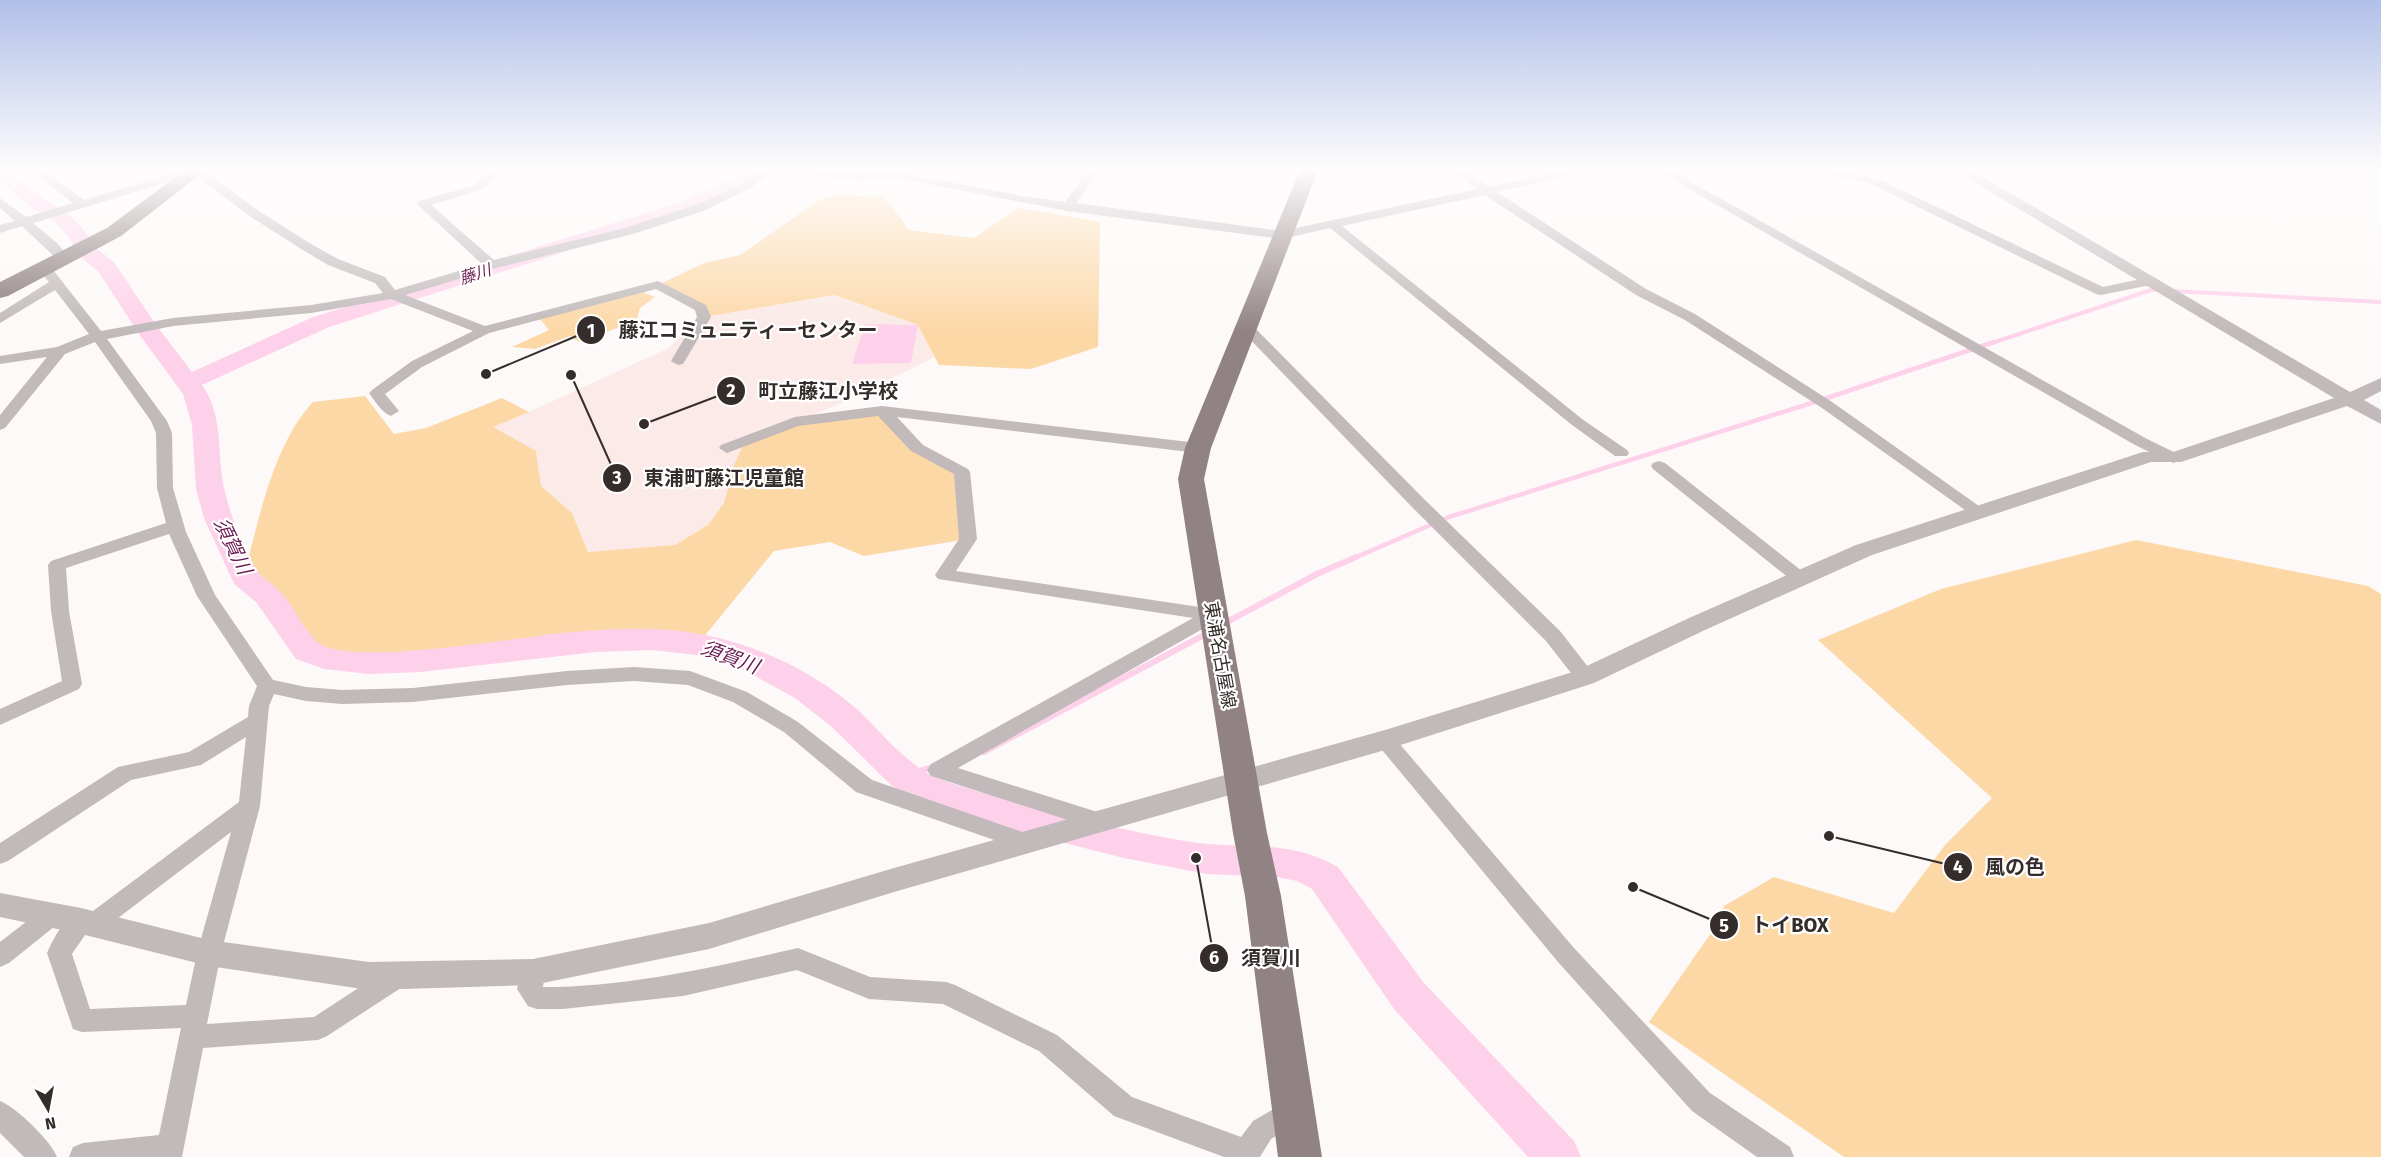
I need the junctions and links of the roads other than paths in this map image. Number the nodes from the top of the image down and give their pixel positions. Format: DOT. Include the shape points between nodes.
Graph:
graph roads {
  1 [pos="18,224"];
  2 [pos="31,224"];
  3 [pos="126,224"];
  4 [pos="270,224"];
  5 [pos="446,224"];
  6 [pos="650,224"];
  7 [pos="1197,224"];
  8 [pos="1287,224"];
  9 [pos="1339,224"];
  10 [pos="1538,224"];
  11 [pos="1757,224"];
  12 [pos="1963,224"];
  13 [pos="2053,224"];
  14 [pos="1334,225"];
  15 [pos="0,229"];
  16 [pos="1282,235"];
  17 [pos="65,259"];
  18 [pos="492,265"];
  19 [pos="50,277"];
  20 [pos="2161,287"];
  21 [pos="0,291"];
  22 [pos="392,295"];
  23 [pos="0,319"];
  24 [pos="1246,327"];
  25 [pos="484,330"];
  26 [pos="103,334"];
  27 [pos="60,351"];
  28 [pos="0,360"];
  29 [pos="678,361"];
  30 [pos="2381,384"];
  31 [pos="2350,399"];
  32 [pos="391,411"];
  33 [pos="882,411"];
  34 [pos="2381,418"];
  35 [pos="0,425"];
  36 [pos="1198,447"];
  37 [pos="727,448"];
  38 [pos="1622,453"];
  39 [pos="2174,458"];
  40 [pos="1659,466"];
  41 [pos="1978,511"];
  42 [pos="175,526"];
  43 [pos="1802,579"];
  44 [pos="1215,624"];
  45 [pos="1585,677"];
  46 [pos="267,686"];
  47 [pos="0,718"];
  48 [pos="258,720"];
  49 [pos="1385,740"];
  50 [pos="1241,781"];
  51 [pos="249,806"];
  52 [pos="1102,822"];
  53 [pos="1027,842"];
  54 [pos="0,855"];
  55 [pos="0,905"];
  56 [pos="75,920"];
  57 [pos="209,953"];
  58 [pos="0,956"];
  59 [pos="533,972"];
  60 [pos="399,975"];
  61 [pos="194,1026"];
  62 [pos="1293,1111"];
  63 [pos="0,1114"];
  64 [pos="169,1152"];
  65 [pos="43,1157"];
  66 [pos="83,1157"];
  67 [pos="1300,1157"];
  68 [pos="1780,1157"];
  1 -- 15 [label="street"];
  2 -- 17 [label="street"];
  3 -- 17 [label="highway"];
  4 -- 22 [label="street" via="333,262 380,280"];
  5 -- 18 [label="street"];
  6 -- 18 [label="street"];
  7 -- 16 [label="street"];
  8 -- 16 [label="main road, 東浦名古屋線"];
  9 -- 14 [label="street"];
  10 -- 41 [label="street" via="1827,405"];
  11 -- 39 [label="street"];
  12 -- 20 [label="street" via="2101,291"];
  13 -- 20 [label="street"];
  14 -- 16 [label="street"];
  14 -- 38 [label="street" via="1577,422"];
  16 -- 24 [label="main road, 東浦名古屋線"];
  17 -- 19 [label="highway"];
  18 -- 22 [label="street"];
  19 -- 21 [label="highway"];
  19 -- 23 [label="street"];
  19 -- 26 [label="street"];
  20 -- 31 [label="street"];
  22 -- 25 [label="street"];
  22 -- 26 [label="street" via="311,309 173,322"];
  24 -- 36 [label="main road, 東浦名古屋線"];
  24 -- 45 [label="street" via="1553,636"];
  25 -- 29 [label="street" via="658,285 701,308 704,317"];
  25 -- 32 [label="street" via="417,364 377,393"];
  26 -- 27 [label="street"];
  26 -- 42 [label="street" via="164,434 165,488"];
  27 -- 28 [label="street"];
  27 -- 35 [label="street"];
  30 -- 31 [label="street"];
  31 -- 34 [label="street"];
  31 -- 39 [label="street"];
  33 -- 36 [label="street"];
  33 -- 37 [label="street" via="795,422"];
  33 -- 44 [label="street" via="917,448 962,471 968,539 945,575"];
  36 -- 44 [label="main road, 東浦名古屋線" via="1191,479"];
  39 -- 41 [label="street" via="2150,456"];
  40 -- 43 [label="street"];
  41 -- 43 [label="street" via="1864,550"];
  42 -- 46 [label="street" via="206,596"];
  42 -- 47 [label="street" via="57,566 72,684"];
  43 -- 45 [label="street"];
  44 -- 50 [label="main road, 東浦名古屋線"];
  44 -- 52 [label="street" via="938,770"];
  45 -- 49 [label="street"];
  46 -- 48 [label="street"];
  46 -- 53 [label="street" via="342,697 413,695 634,674 690,678 740,697 791,727 864,786"];
  48 -- 51 [label="street"];
  48 -- 54 [label="street" via="194,759 125,773"];
  49 -- 50 [label="street"];
  49 -- 68 [label="street" via="1566,955 1701,1102"];
  50 -- 52 [label="street"];
  50 -- 62 [label="main road, 東浦名古屋線" via="1263,896"];
  51 -- 56 [label="street"];
  51 -- 57 [label="street"];
  52 -- 53 [label="street"];
  53 -- 59 [label="street" via="709,936"];
  55 -- 56 [label="street"];
  56 -- 57 [label="street"];
  56 -- 58 [label="street"];
  56 -- 61 [label="street" via="59,953 82,1021"];
  57 -- 60 [label="street" via="369,976"];
  57 -- 61 [label="street"];
  59 -- 60 [label="street"];
  59 -- 62 [label="street" via="529,988 537,998 563,998 683,985 798,959 869,988 946,993 1048,1043 1123,1107 1247,1152 1262,1130"];
  60 -- 61 [label="street" via="318,1028"];
  61 -- 64 [label="street"];
  62 -- 67 [label="main road, 東浦名古屋線"];
  63 -- 65 [label="street"];
  64 -- 66 [label="street"];
}
